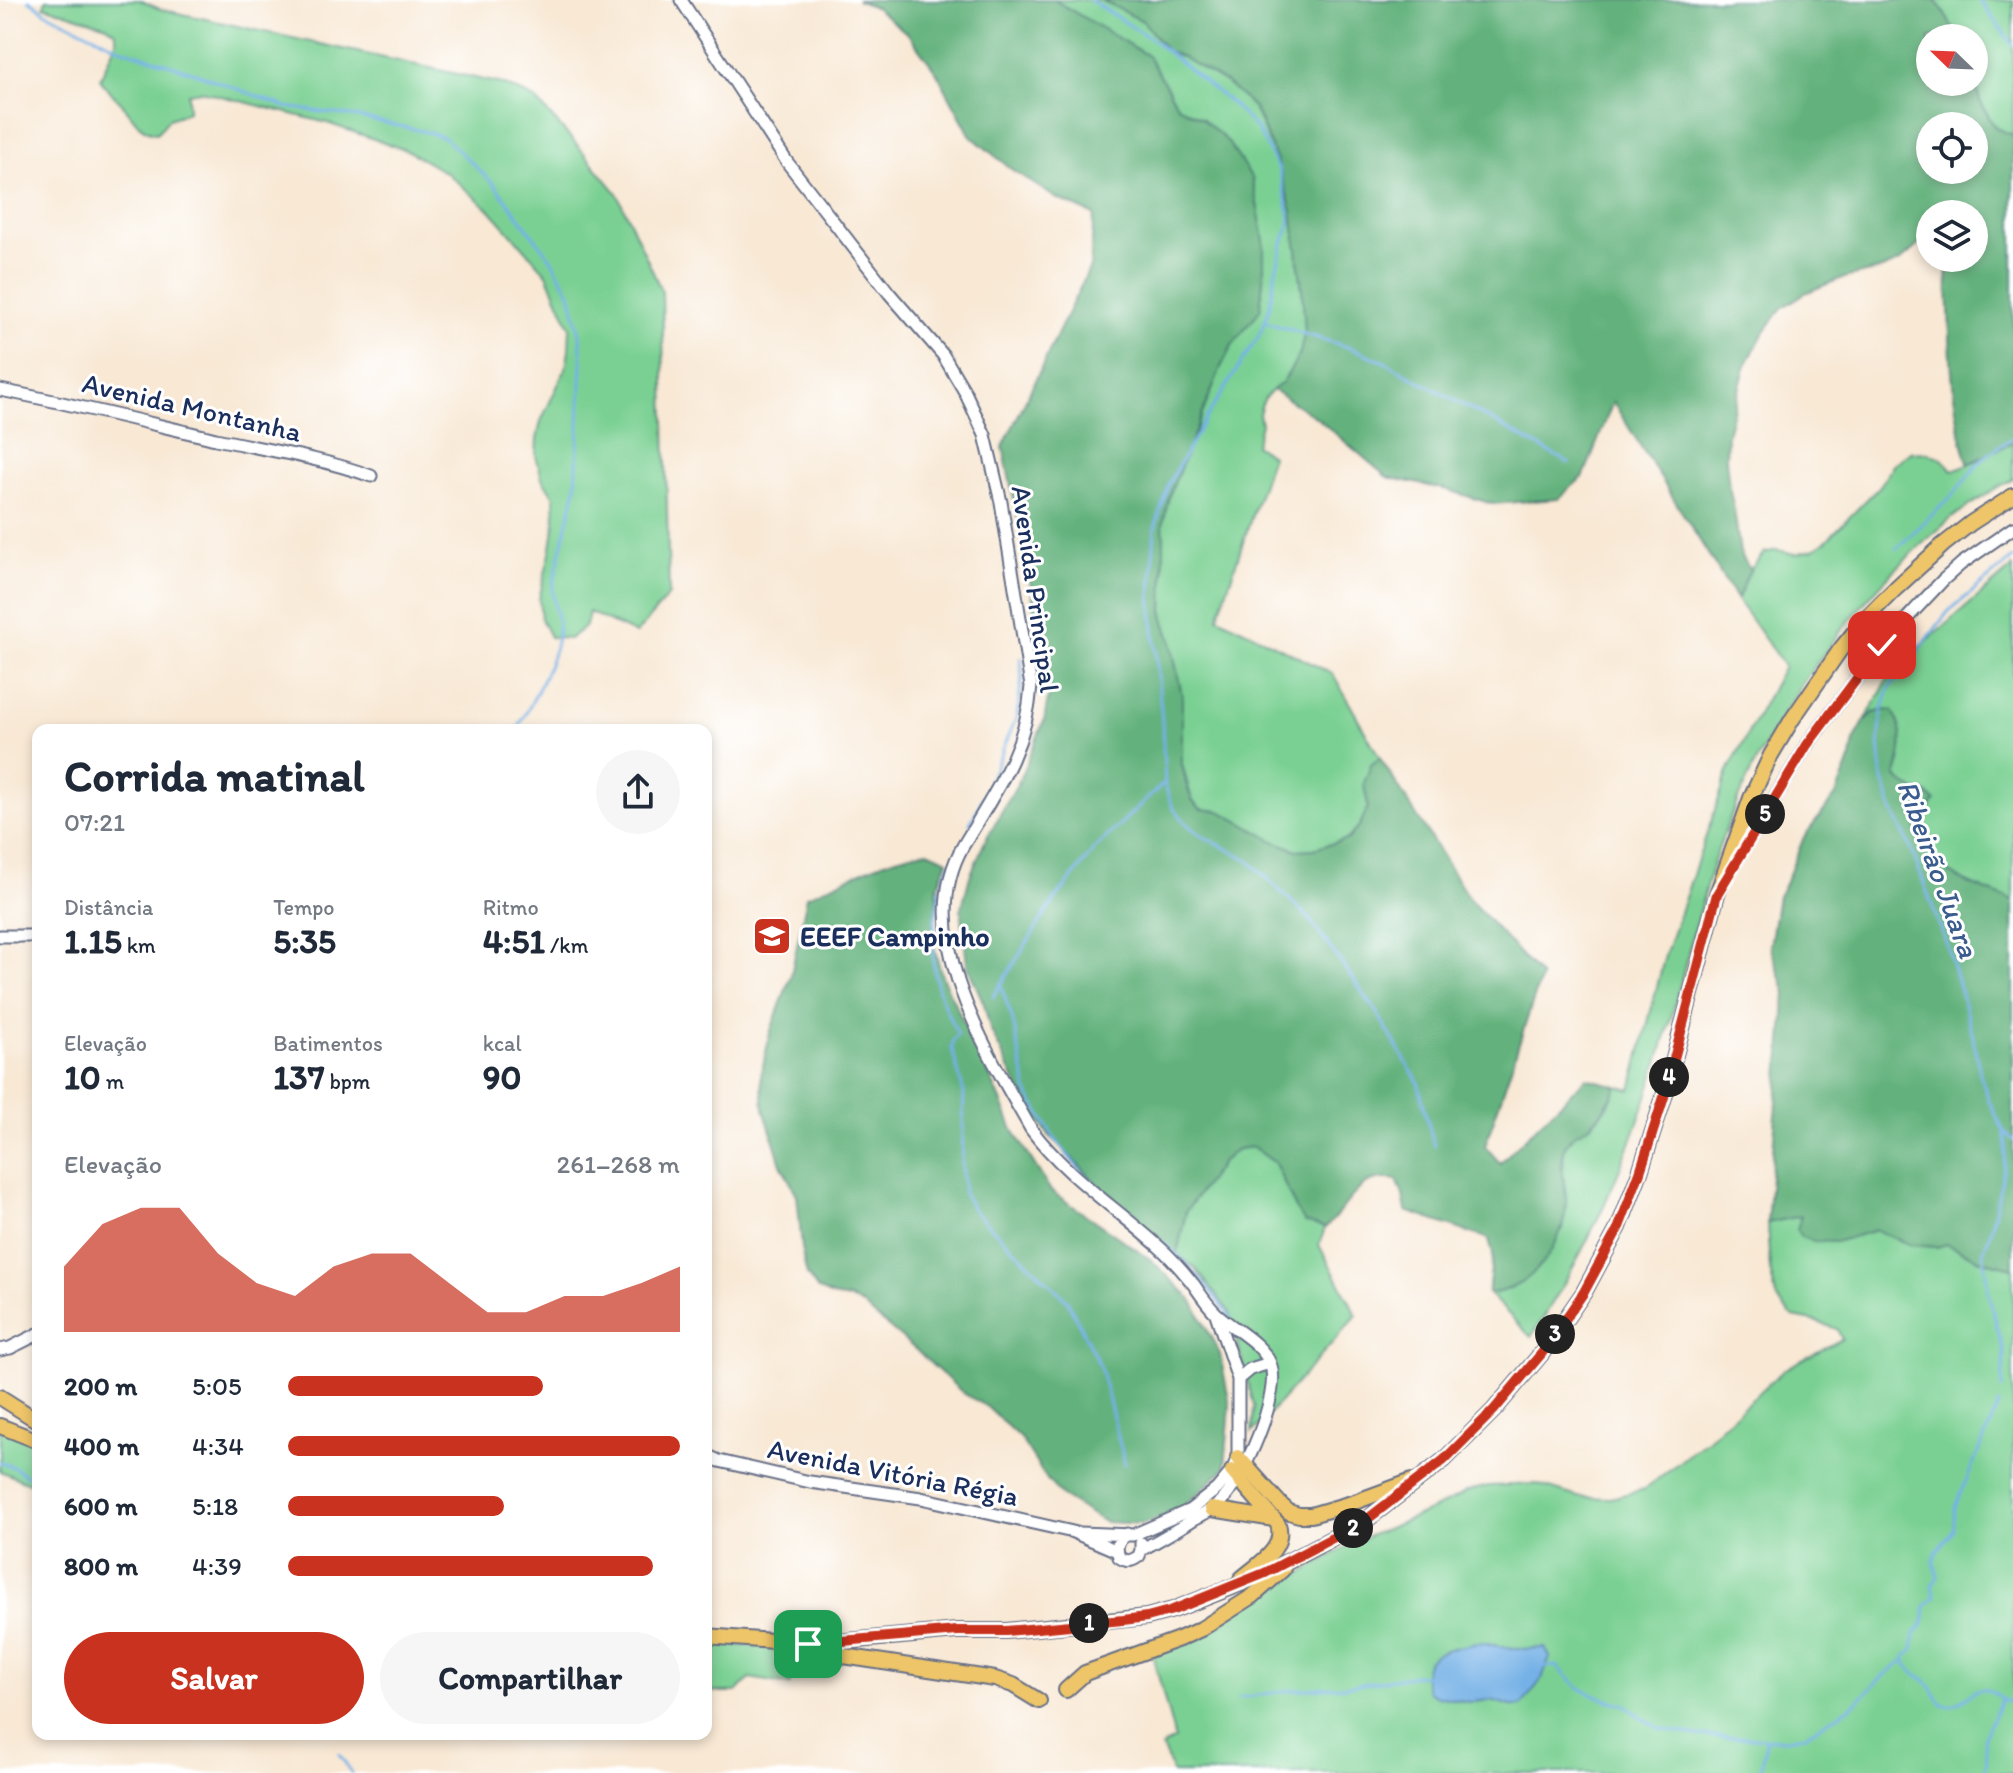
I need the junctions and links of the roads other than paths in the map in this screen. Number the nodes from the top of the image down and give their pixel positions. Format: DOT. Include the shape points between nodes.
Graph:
graph roads {
  1 [pos="681,0"];
  2 [pos="0,390"];
  3 [pos="371,476"];
  4 [pos="2013,496"];
  5 [pos="2013,528"];
  6 [pos="1717,894"];
  7 [pos="0,936"];
  8 [pos="32,936"];
  9 [pos="1216,1313"];
  10 [pos="32,1337"];
  11 [pos="0,1350"];
  12 [pos="1270,1363"];
  13 [pos="1238,1379"];
  14 [pos="0,1397"];
  15 [pos="0,1408"];
  16 [pos="32,1418"];
  17 [pos="32,1420"];
  18 [pos="0,1426"];
  19 [pos="32,1439"];
  20 [pos="712,1458"];
  21 [pos="1239,1468"];
  22 [pos="1423,1477"];
  23 [pos="1212,1509"];
  24 [pos="1274,1519"];
  25 [pos="1073,1532"];
  26 [pos="1130,1534"];
  27 [pos="1141,1550"];
  28 [pos="1117,1551"];
  29 [pos="1289,1561"];
  30 [pos="1232,1587"];
  31 [pos="712,1636"];
  32 [pos="815,1644"];
  33 [pos="1066,1690"];
  34 [pos="1039,1701"];
  1 -- 9 [label="street, Avenida Principal" via="787,162 943,355 985,435 1001,502 1030,706 1009,770 961,850 949,884 948,942 956,978 991,1058 1031,1129 1075,1178 1156,1244"];
  2 -- 3 [label="street, Avenida Montanha"];
  4 -- 6 [label="main road" via="1943,545 1840,650 1771,755"];
  5 -- 6 [label="street" via="1943,580 1882,645 1807,745"];
  6 -- 22 [label="main road" via="1664,1097 1619,1227 1584,1292 1542,1353 1494,1410"];
  7 -- 8 [label="street"];
  9 -- 12 [label="street, Avenida Principal" via="1244,1333"];
  9 -- 13 [label="street, Avenida Principal"];
  10 -- 11 [label="street"];
  12 -- 13 [label="street"];
  12 -- 21 [label="street" via="1270,1399"];
  13 -- 21 [label="street, Avenida Principal"];
  14 -- 16 [label="main road"];
  15 -- 17 [label="main road"];
  18 -- 19 [label="main road"];
  20 -- 25 [label="street, Avenida Vitória Régia"];
  21 -- 22 [label="main road" via="1299,1515 1352,1503"];
  21 -- 23 [label="street" via="1224,1499"];
  21 -- 24 [label="main road"];
  21 -- 26 [label="street" via="1190,1510"];
  22 -- 29 [label="main road" via="1365,1521"];
  23 -- 24 [label="main road"];
  23 -- 27 [label="street"];
  24 -- 30 [label="main road" via="1280,1541"];
  25 -- 26 [label="street, Avenida Vitória Régia"];
  25 -- 28 [label="street, Avenida Vitória Régia"];
  26 -- 27 [label="street" via="1138,1538"];
  26 -- 28 [label="street" via="1118,1541"];
  27 -- 28 [label="street" via="1129,1561"];
  29 -- 30 [label="main road"];
  29 -- 33 [label="main road" via="1253,1596 1212,1622 1085,1673"];
  30 -- 32 [label="main road" via="1147,1617"];
  31 -- 32 [label="main road"];
  32 -- 34 [label="main road" via="837,1655 995,1679"];
}
